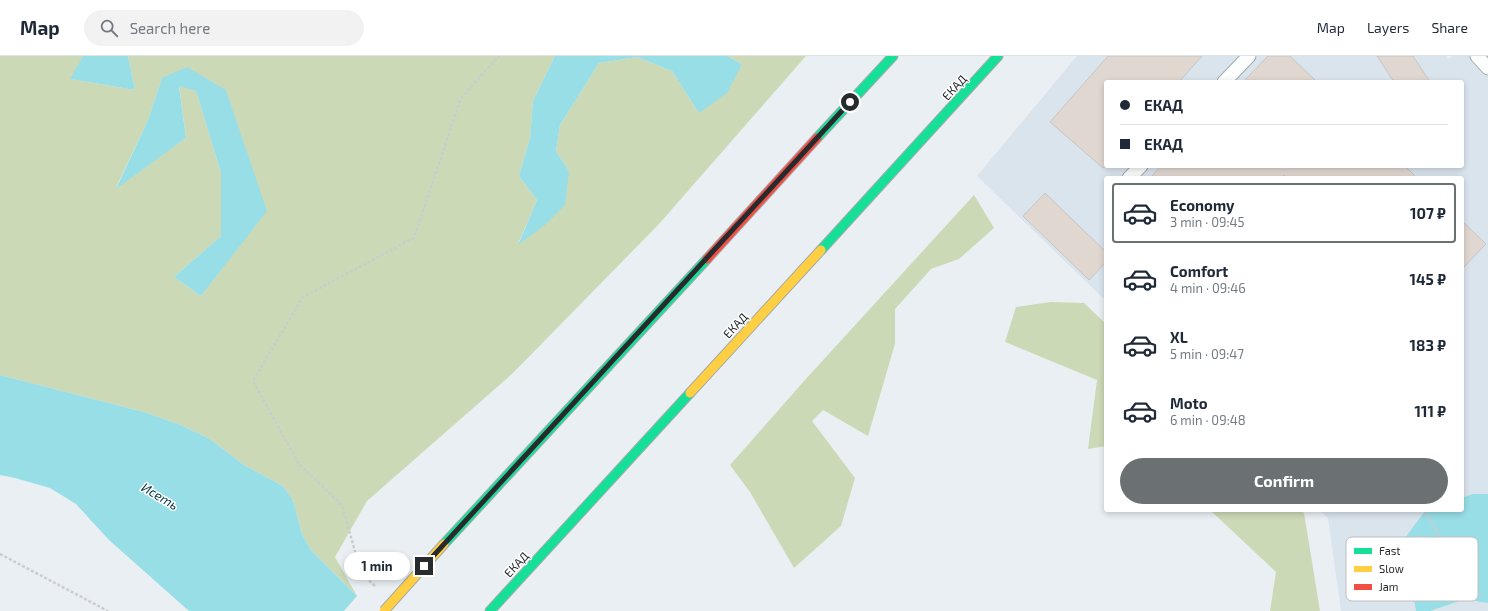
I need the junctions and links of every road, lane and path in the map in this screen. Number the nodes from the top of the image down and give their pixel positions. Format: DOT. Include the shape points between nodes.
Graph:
graph roads {
  1 [pos="499,56"];
  2 [pos="893,56"];
  3 [pos="998,56"];
  4 [pos="1249,56"];
  5 [pos="1477,56"];
  6 [pos="1488,68"];
  7 [pos="1226,80"];
  8 [pos="1139,168"];
  9 [pos="1131,176"];
  10 [pos="1426,512"];
  11 [pos="1440,537"];
  12 [pos="0,554"];
  13 [pos="378,589"];
  14 [pos="108,611"];
  15 [pos="384,611"];
  16 [pos="490,611"];
  1 -- 13 [label="path" via="461,98 414,238 303,297 253,381 299,464 342,505 361,573"];
  2 -- 15 [label="highway, bridge"];
  3 -- 16 [label="highway, ЕКАД"];
  4 -- 7 [label="lane"];
  5 -- 6 [label="lane"];
  8 -- 9 [label="lane"];
  10 -- 11 [label="path"];
  12 -- 14 [label="path"];
}
